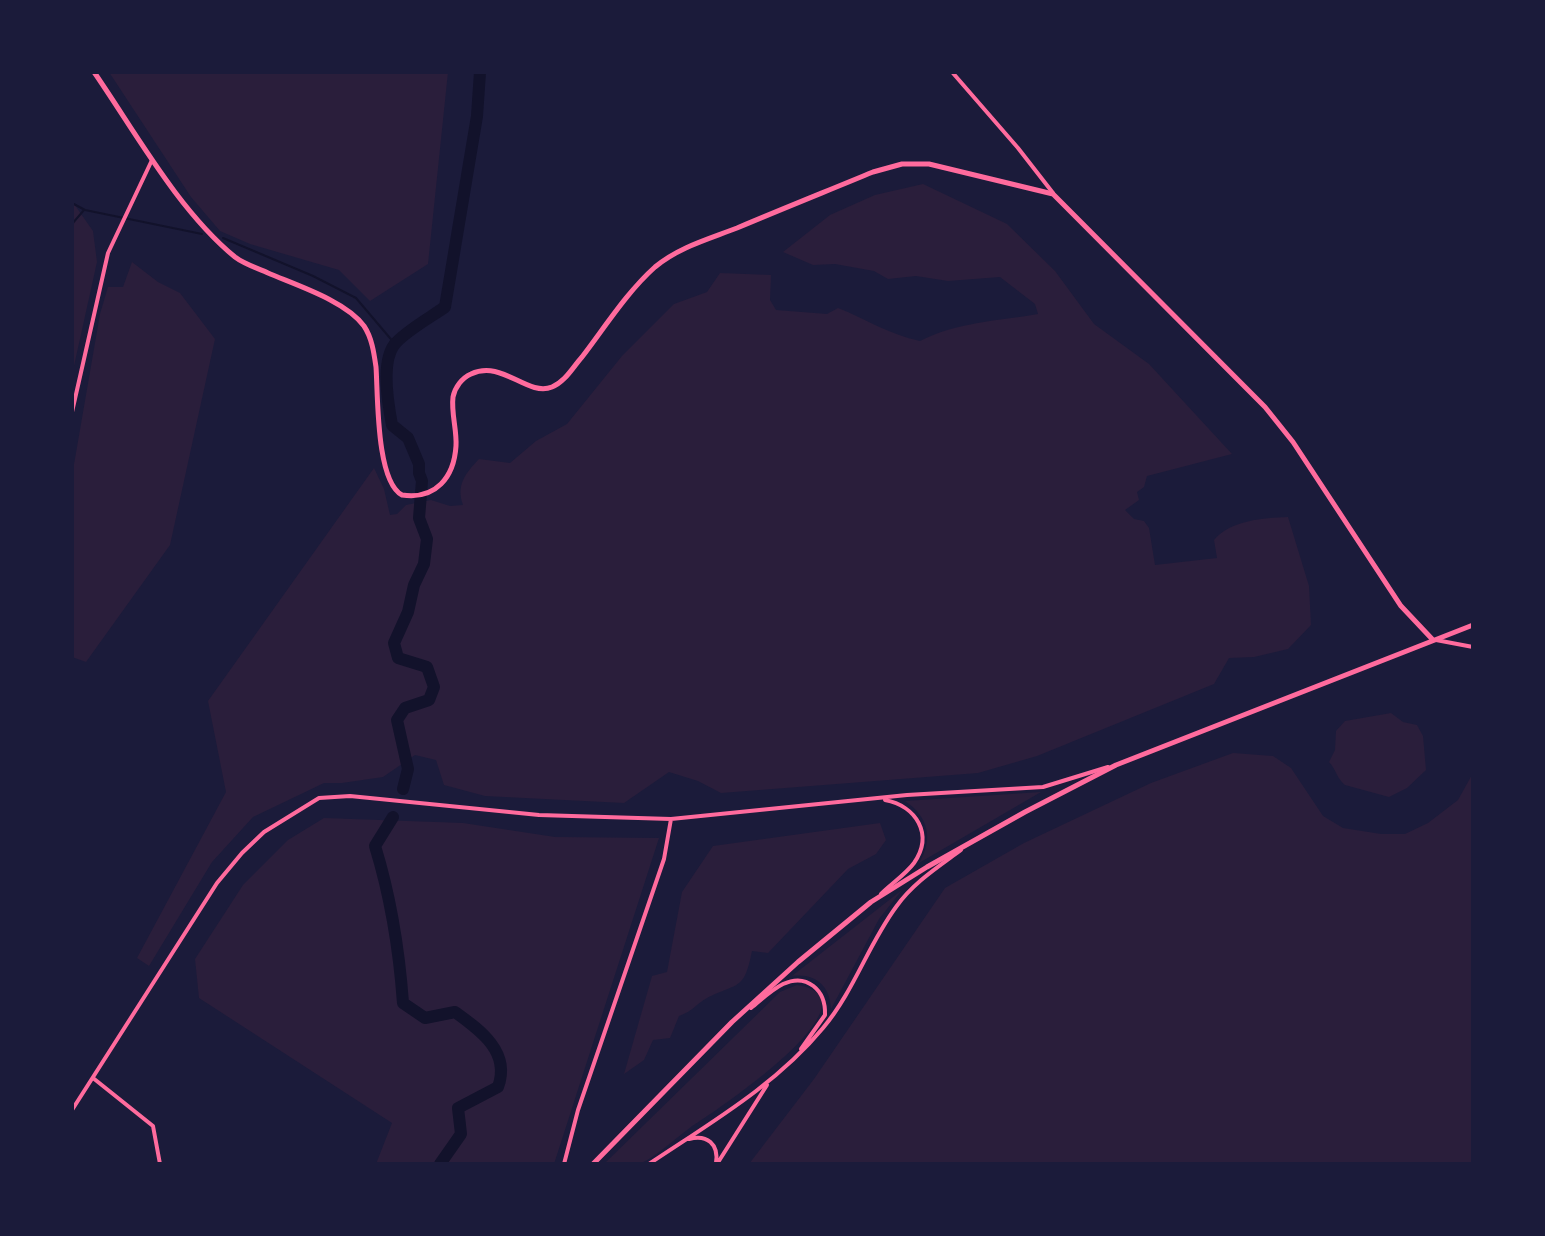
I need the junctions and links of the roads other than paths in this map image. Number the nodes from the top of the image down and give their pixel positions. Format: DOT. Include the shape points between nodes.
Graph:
graph roads {
  1 [pos="94,72"];
  2 [pos="952,72"];
  3 [pos="153,158"];
  4 [pos="1053,194"];
  5 [pos="72,412"];
  6 [pos="1473,625"];
  7 [pos="1433,640"];
  8 [pos="1473,647"];
  9 [pos="1116,765"];
  10 [pos="879,799"];
  11 [pos="671,819"];
  12 [pos="977,838"];
  13 [pos="871,902"];
  14 [pos="732,1022"];
  15 [pos="793,1061"];
  16 [pos="93,1078"];
  17 [pos="770,1079"];
  18 [pos="72,1110"];
  19 [pos="683,1141"];
  20 [pos="160,1164"];
  21 [pos="564,1164"];
  22 [pos="593,1164"];
  23 [pos="649,1164"];
  24 [pos="717,1164"];
  1 -- 3 [label="main road"];
  2 -- 4 [label="street"];
  3 -- 4 [label="main road" via="194,217 239,260 337,305 365,328 374,350 385,469 396,492 409,496 441,488 447,480 456,446 453,398 462,380 488,370 543,389 553,387 654,269 685,248 902,164 929,164"];
  3 -- 5 [label="street" via="108,253"];
  4 -- 7 [label="main road" via="1265,407 1401,606"];
  6 -- 7 [label="main road"];
  7 -- 8 [label="street"];
  7 -- 9 [label="main road"];
  9 -- 10 [label="street" via="1043,787"];
  9 -- 12 [label="main road"];
  10 -- 11 [label="street"];
  10 -- 13 [label="street" via="911,810 923,842 913,864"];
  11 -- 16 [label="street" via="319,798 264,832 217,883"];
  11 -- 21 [label="street" via="664,859"];
  12 -- 13 [label="main road"];
  12 -- 15 [label="street" via="898,904 842,1004"];
  13 -- 14 [label="main road"];
  14 -- 15 [label="street" via="786,983 812,984 823,996 825,1015"];
  14 -- 22 [label="main road"];
  15 -- 17 [label="street"];
  16 -- 18 [label="street"];
  16 -- 20 [label="street" via="153,1126"];
  17 -- 19 [label="street"];
  17 -- 24 [label="street"];
  19 -- 23 [label="street"];
  19 -- 24 [label="street" via="711,1141"];
}
